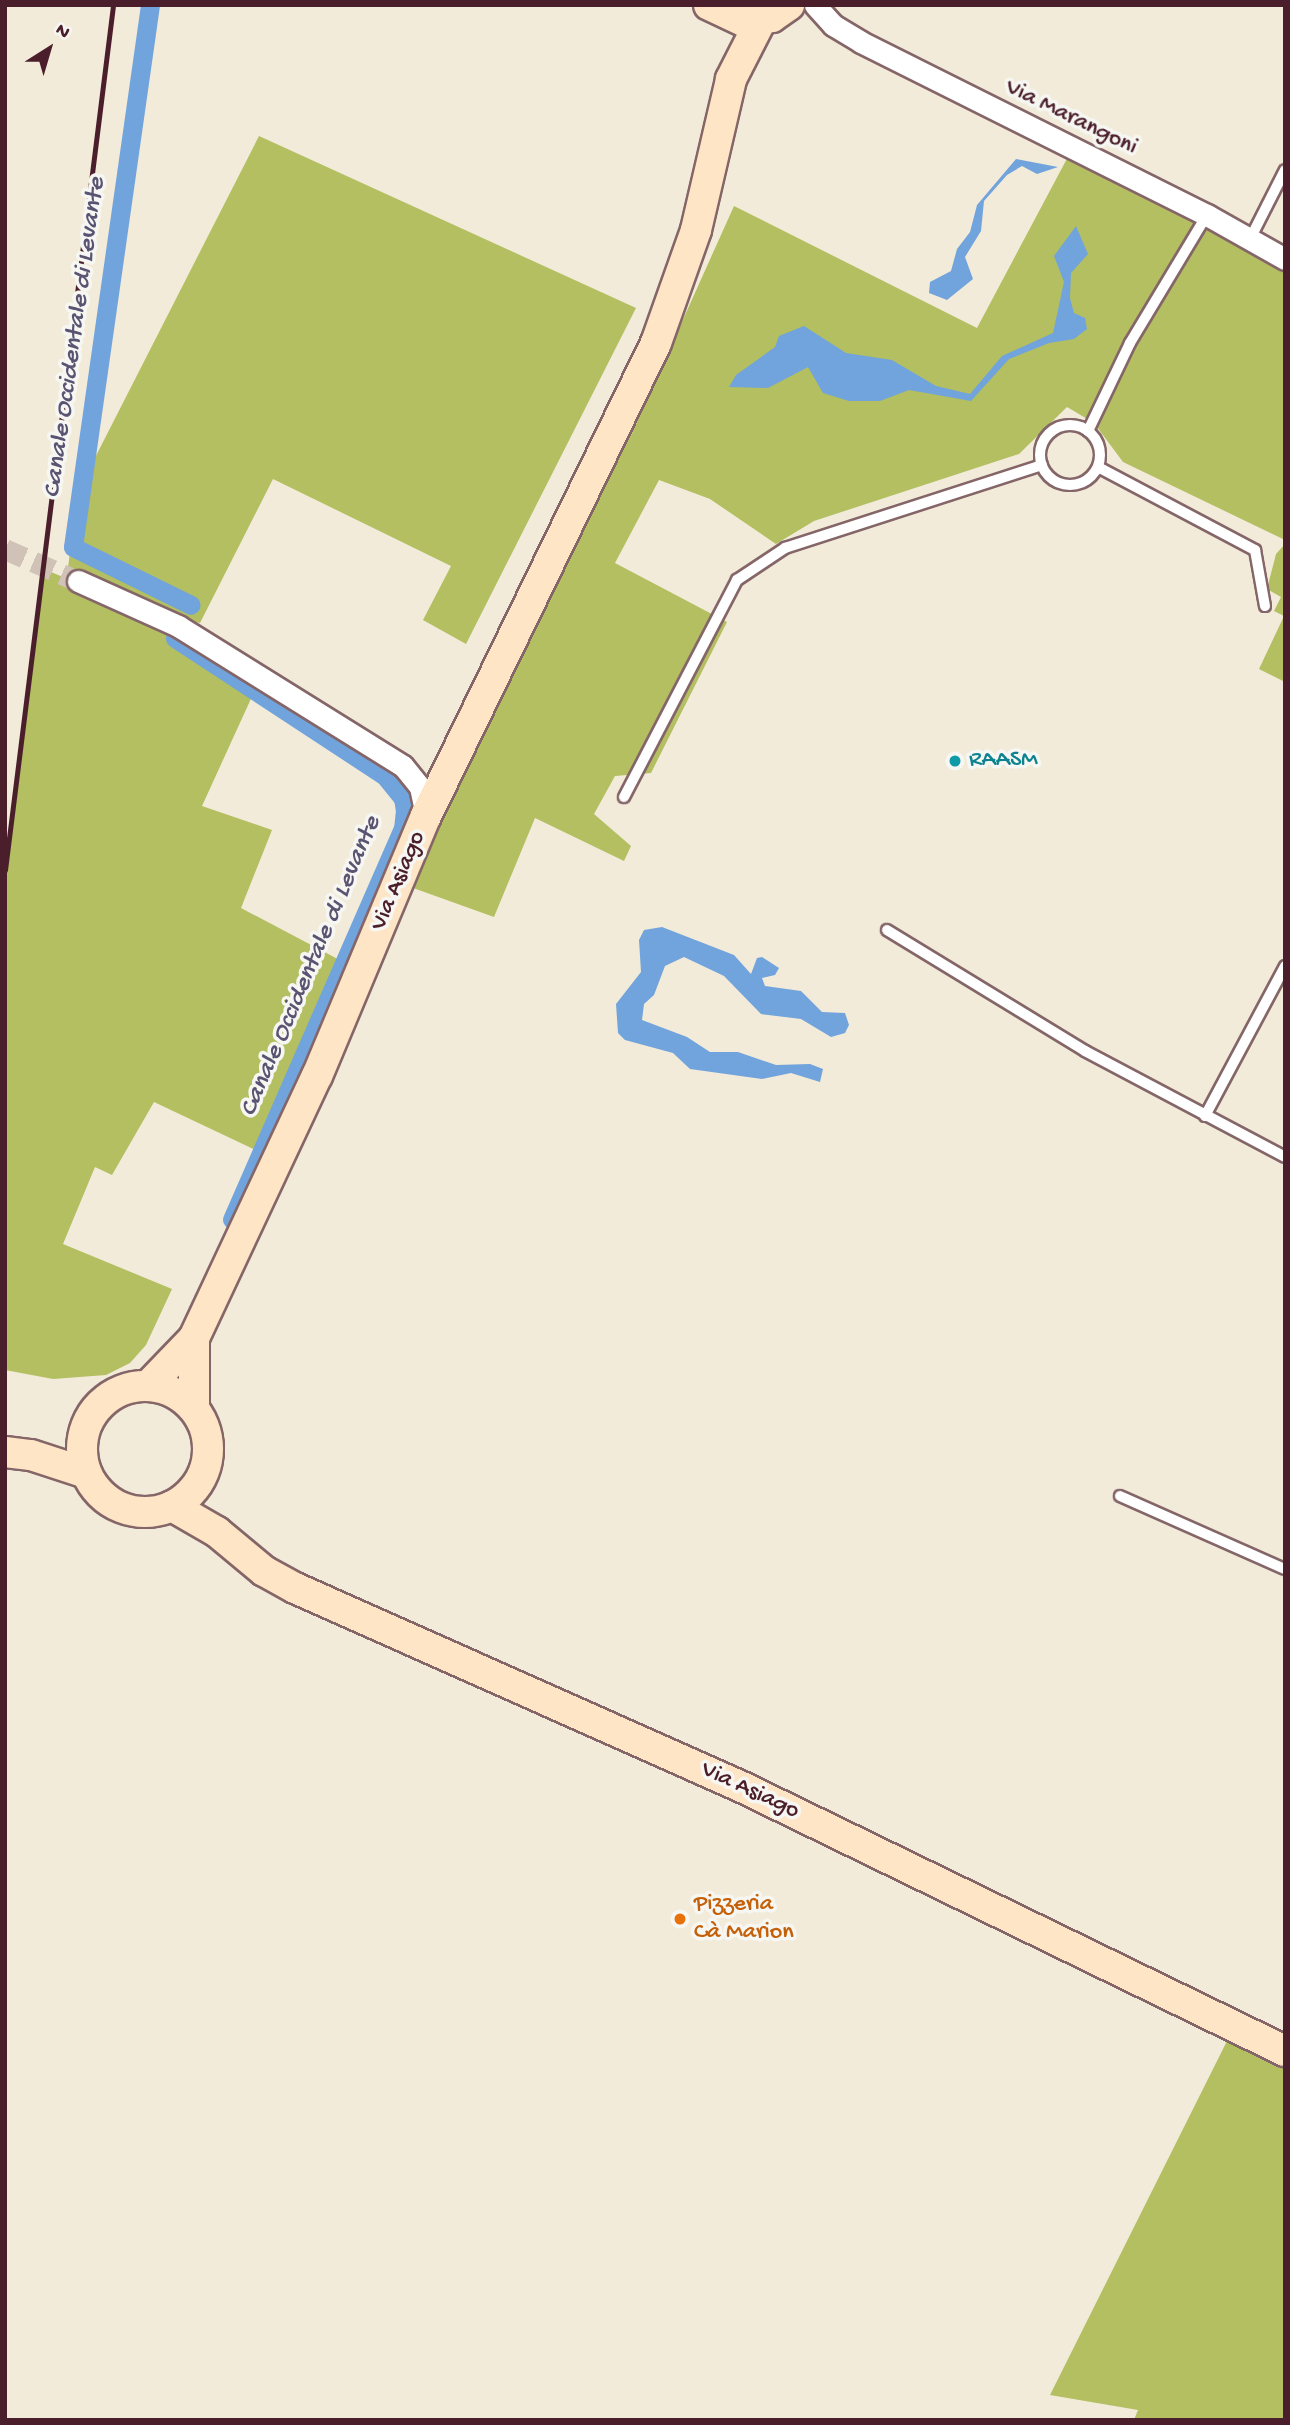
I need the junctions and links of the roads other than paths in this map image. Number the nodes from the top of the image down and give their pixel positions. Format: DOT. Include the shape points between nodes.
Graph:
graph roads {
  1 [pos="815,5"];
  2 [pos="711,8"];
  3 [pos="778,12"];
  4 [pos="833,24"];
  5 [pos="730,79"];
  6 [pos="1285,170"];
  7 [pos="1207,215"];
  8 [pos="1250,239"];
  9 [pos="1285,259"];
  10 [pos="1088,431"];
  11 [pos="1042,464"];
  12 [pos="1098,467"];
  13 [pos="78,581"];
  14 [pos="1265,606"];
  15 [pos="451,765"];
  16 [pos="403,766"];
  17 [pos="624,797"];
  18 [pos="426,816"];
  19 [pos="887,930"];
  20 [pos="1285,966"];
  21 [pos="1205,1116"];
  22 [pos="1285,1157"];
  23 [pos="194,1338"];
  24 [pos="149,1385"];
  25 [pos="194,1408"];
  26 [pos="84,1431"];
  27 [pos="18,1453"];
  28 [pos="86,1473"];
  29 [pos="197,1486"];
  30 [pos="1120,1496"];
  31 [pos="172,1506"];
  32 [pos="218,1532"];
  33 [pos="1285,1569"];
  34 [pos="1282,2042"];
  1 -- 4 [label="street, Via Marangoni"];
  2 -- 3 [label="main road" via="728,18"];
  2 -- 5 [label="main road" via="724,33"];
  3 -- 4 [label="street, Via Marangoni"];
  3 -- 5 [label="main road"];
  4 -- 7 [label="street, Via Marangoni"];
  5 -- 15 [label="main road" via="696,230 656,343"];
  6 -- 8 [label="lane"];
  7 -- 8 [label="street, Via Marangoni"];
  7 -- 10 [label="lane" via="1130,343"];
  8 -- 9 [label="street, Via Marangoni"];
  10 -- 11 [label="lane" via="1070,425 1053,431 1042,446"];
  10 -- 12 [label="lane" via="1099,446"];
  11 -- 12 [label="lane" via="1055,481 1074,485 1093,476"];
  11 -- 17 [label="lane" via="785,548 737,580"];
  12 -- 14 [label="lane" via="1255,550"];
  13 -- 16 [label="street, Via Asiago" via="178,626"];
  15 -- 16 [label="street" via="430,769"];
  15 -- 18 [label="main road"];
  16 -- 18 [label="street, Via Asiago" via="420,788"];
  18 -- 23 [label="main road, Via Asiago" via="317,1076"];
  19 -- 21 [label="lane" via="1085,1051"];
  20 -- 21 [label="lane"];
  21 -- 22 [label="lane"];
  23 -- 24 [label="main road, Via Asiago"];
  23 -- 25 [label="main road, Via Asiago"];
  24 -- 25 [label="main road" via="166,1388"];
  24 -- 26 [label="main road" via="127,1387 108,1397 93,1412"];
  25 -- 29 [label="main road, Via Asiago" via="205,1426 209,1446"];
  26 -- 27 [label="main road"];
  26 -- 28 [label="main road"];
  27 -- 28 [label="main road"];
  28 -- 31 [label="main road" via="97,1490 132,1511"];
  29 -- 31 [label="main road"];
  29 -- 32 [label="main road, Via Asiago"];
  30 -- 33 [label="lane"];
  31 -- 32 [label="main road, Via Asiago"];
  32 -- 34 [label="main road, Via Asiago" via="264,1571 295,1588 755,1794"];
}
